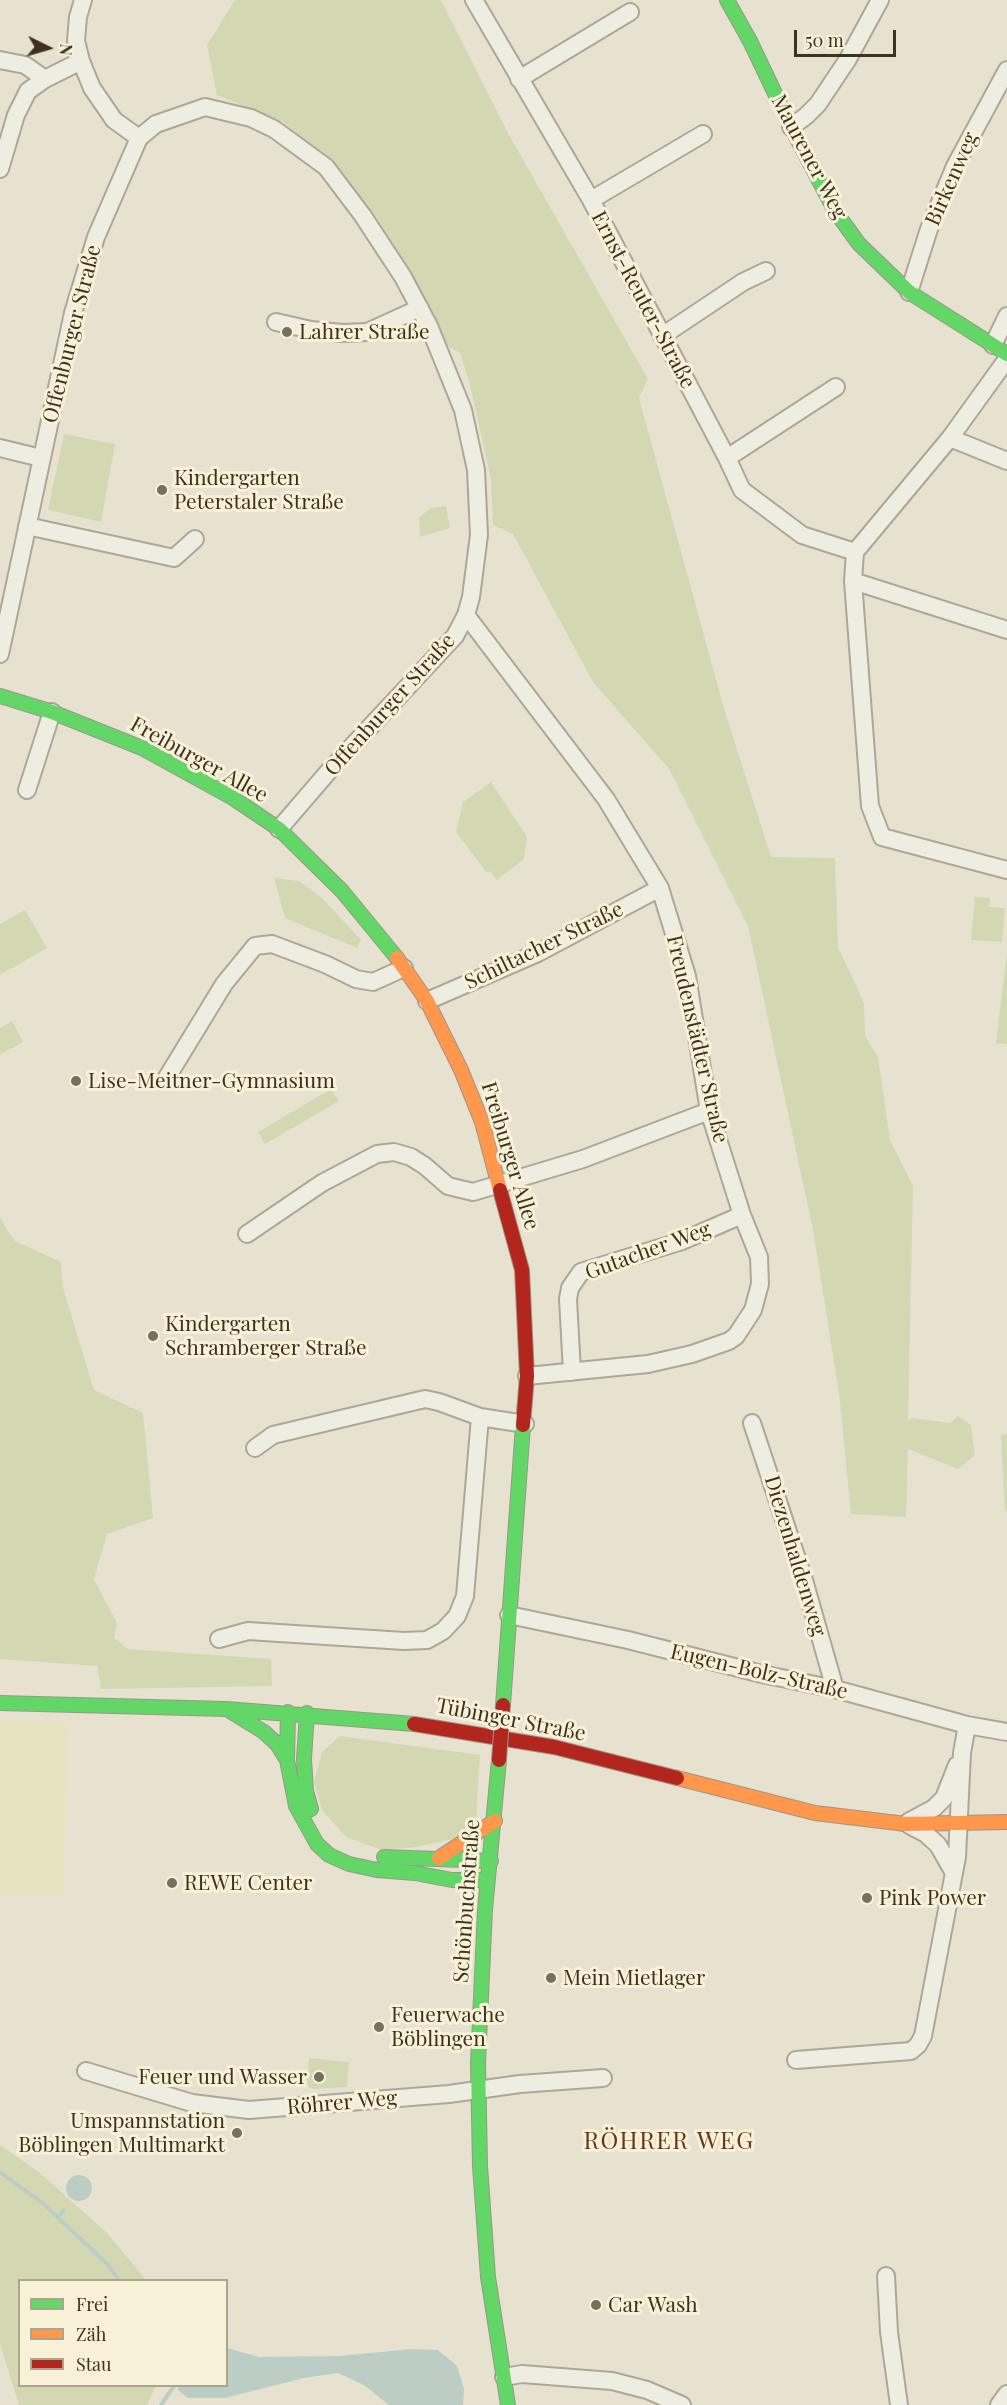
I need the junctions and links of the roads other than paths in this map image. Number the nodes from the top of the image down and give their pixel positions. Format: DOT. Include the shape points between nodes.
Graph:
graph roads {
  1 [pos="84,0"];
  2 [pos="474,0"];
  3 [pos="727,0"];
  4 [pos="880,0"];
  5 [pos="630,12"];
  6 [pos="0,60"];
  7 [pos="81,62"];
  8 [pos="1005,78"];
  9 [pos="45,79"];
  10 [pos="519,79"];
  11 [pos="791,127"];
  12 [pos="704,134"];
  13 [pos="140,138"];
  14 [pos="0,169"];
  15 [pos="591,200"];
  16 [pos="766,271"];
  17 [pos="909,292"];
  18 [pos="420,308"];
  19 [pos="1007,316"];
  20 [pos="276,322"];
  21 [pos="662,336"];
  22 [pos="1002,353"];
  23 [pos="836,387"];
  24 [pos="950,438"];
  25 [pos="0,448"];
  26 [pos="41,458"];
  27 [pos="727,458"];
  28 [pos="1007,461"];
  29 [pos="27,526"];
  30 [pos="195,539"];
  31 [pos="855,552"];
  32 [pos="853,581"];
  33 [pos="466,615"];
  34 [pos="1007,630"];
  35 [pos="0,654"];
  36 [pos="0,696"];
  37 [pos="52,712"];
  38 [pos="27,790"];
  39 [pos="279,829"];
  40 [pos="1007,870"];
  41 [pos="660,888"];
  42 [pos="404,968"];
  43 [pos="427,1001"];
  44 [pos="166,1079"];
  45 [pos="709,1111"];
  46 [pos="499,1185"];
  47 [pos="742,1215"];
  48 [pos="247,1234"];
  49 [pos="572,1372"];
  50 [pos="527,1376"];
  51 [pos="480,1417"];
  52 [pos="752,1423"];
  53 [pos="525,1424"];
  54 [pos="255,1448"];
  55 [pos="509,1616"];
  56 [pos="219,1639"];
  57 [pos="835,1689"];
  58 [pos="0,1703"];
  59 [pos="226,1709"];
  60 [pos="288,1712"];
  61 [pos="307,1713"];
  62 [pos="350,1717"];
  63 [pos="967,1725"];
  64 [pos="1007,1731"];
  65 [pos="962,1753"];
  66 [pos="287,1760"];
  67 [pos="306,1772"];
  68 [pos="495,1821"];
  69 [pos="1007,1822"];
  70 [pos="906,1824"];
  71 [pos="958,1825"];
  72 [pos="326,1834"];
  73 [pos="338,1844"];
  74 [pos="439,1858"];
  75 [pos="491,1861"];
  76 [pos="954,1873"];
  77 [pos="452,1880"];
  78 [pos="488,1880"];
  79 [pos="485,1910"];
  80 [pos="796,2060"];
  81 [pos="86,2071"];
  82 [pos="603,2078"];
  83 [pos="478,2090"];
  84 [pos="886,2276"];
  85 [pos="504,2377"];
  86 [pos="1007,2394"];
  87 [pos="508,2405"];
  88 [pos="682,2405"];
  89 [pos="899,2405"];
  90 [pos="999,2405"];
  1 -- 7 [label="street" via="76,41"];
  2 -- 10 [label="street, Ernst-Reuter-Straße"];
  3 -- 11 [label="street, Maurener Weg"];
  4 -- 11 [label="street" via="818,104"];
  5 -- 10 [label="street"];
  6 -- 9 [label="street" via="25,65"];
  7 -- 9 [label="street"];
  7 -- 13 [label="street" via="92,88 114,120"];
  8 -- 17 [label="street, Birkenweg" via="955,166"];
  9 -- 14 [label="street" via="28,91 16,115"];
  10 -- 15 [label="street, Ernst-Reuter-Straße"];
  11 -- 17 [label="street, Maurener Weg" via="835,211 859,244"];
  12 -- 15 [label="street"];
  13 -- 18 [label="street, Offenburger Straße" via="156,124 205,107 251,118 274,129 326,166 403,276"];
  13 -- 26 [label="street, Offenburger Straße" via="96,237"];
  15 -- 21 [label="street, Ernst-Reuter-Straße"];
  16 -- 21 [label="street"];
  17 -- 22 [label="street, Maurener Weg"];
  18 -- 20 [label="street" via="367,332 311,330"];
  18 -- 33 [label="street, Offenburger Straße" via="463,410 476,470 479,535"];
  19 -- 22 [label="street"];
  21 -- 27 [label="street, Ernst-Reuter-Straße"];
  22 -- 24 [label="street"];
  23 -- 27 [label="street"];
  24 -- 28 [label="street"];
  24 -- 31 [label="street"];
  25 -- 26 [label="street"];
  26 -- 29 [label="street, Offenburger Straße"];
  27 -- 31 [label="street, Ernst-Reuter-Straße" via="742,490 802,535"];
  29 -- 30 [label="street" via="174,558"];
  29 -- 35 [label="street, Offenburger Straße"];
  31 -- 32 [label="street"];
  32 -- 34 [label="street"];
  32 -- 40 [label="street" via="870,806 882,837"];
  33 -- 39 [label="street, Offenburger Straße" via="455,636 431,664"];
  33 -- 41 [label="street, Freudenstädter Straße" via="606,799"];
  36 -- 37 [label="street, Freiburger Allee"];
  37 -- 38 [label="street"];
  37 -- 39 [label="street, Freiburger Allee" via="142,748 233,798"];
  39 -- 42 [label="street, Freiburger Allee" via="342,891"];
  41 -- 43 [label="street, Schiltacher Straße" via="538,953"];
  41 -- 45 [label="street, Freudenstädter Straße" via="687,976"];
  42 -- 43 [label="street, Freiburger Allee"];
  42 -- 44 [label="street" via="373,982 356,979 272,944 255,946 224,984"];
  43 -- 46 [label="street, Freiburger Allee" via="482,1122"];
  45 -- 46 [label="street" via="583,1159"];
  45 -- 47 [label="street, Freudenstädter Straße"];
  46 -- 48 [label="street" via="473,1192 448,1186 411,1157 394,1152 377,1154 322,1183"];
  46 -- 50 [label="street, Freiburger Allee" via="522,1269"];
  47 -- 49 [label="street, Gutacher Weg" via="682,1241 581,1272 568,1299"];
  47 -- 49 [label="street, Freudenstädter Straße" via="759,1257 760,1284 753,1310 736,1336 710,1349 672,1359"];
  49 -- 50 [label="street, Freudenstädter Straße"];
  50 -- 53 [label="street, Freiburger Allee"];
  51 -- 53 [label="street"];
  51 -- 54 [label="street" via="425,1399 273,1435"];
  51 -- 56 [label="street" via="465,1596 457,1616 443,1631 427,1640 404,1641 248,1631"];
  52 -- 57 [label="street, Diezenhaldenweg"];
  53 -- 55 [label="street, Freiburger Allee"];
  55 -- 57 [label="street, Eugen-Bolz-Straße"];
  55 -- 68 [label="street, Schönbuchstraße, bridge"];
  57 -- 63 [label="street, Eugen-Bolz-Straße"];
  58 -- 59 [label="street, Tübinger Straße"];
  59 -- 60 [label="street, Tübinger Straße"];
  59 -- 66 [label="street" via="264,1732"];
  60 -- 61 [label="street, Tübinger Straße"];
  60 -- 66 [label="street"];
  61 -- 62 [label="street, Tübinger Straße"];
  61 -- 67 [label="street"];
  62 -- 67 [label="street" via="322,1737"];
  62 -- 70 [label="street, Tübinger Straße" via="526,1742 815,1813"];
  63 -- 64 [label="street, Eugen-Bolz-Straße"];
  63 -- 65 [label="street"];
  65 -- 70 [label="street" via="944,1798"];
  65 -- 71 [label="street"];
  66 -- 77 [label="street" via="296,1806 329,1855 377,1870"];
  67 -- 72 [label="street" via="311,1808"];
  68 -- 74 [label="street"];
  68 -- 75 [label="street, Schönbuchstraße"];
  69 -- 71 [label="street, Tübinger Straße"];
  70 -- 71 [label="street, Tübinger Straße"];
  70 -- 76 [label="street" via="938,1845"];
  71 -- 76 [label="street"];
  73 -- 74 [label="street" via="372,1856"];
  74 -- 75 [label="street"];
  75 -- 78 [label="street, Schönbuchstraße"];
  76 -- 80 [label="street" via="923,2036 918,2045 911,2051"];
  77 -- 78 [label="street"];
  77 -- 79 [label="street"];
  78 -- 79 [label="street, Schönbuchstraße"];
  79 -- 83 [label="street, Schönbuchstraße"];
  81 -- 83 [label="street, Röhrer Weg" via="192,2103 249,2110"];
  82 -- 83 [label="street, Röhrer Weg"];
  83 -- 85 [label="street, Schönbuchstraße" via="488,2277"];
  84 -- 89 [label="street"];
  85 -- 87 [label="street, Schönbuchstraße"];
  85 -- 88 [label="street" via="522,2374 612,2381"];
  86 -- 90 [label="street"];
}
